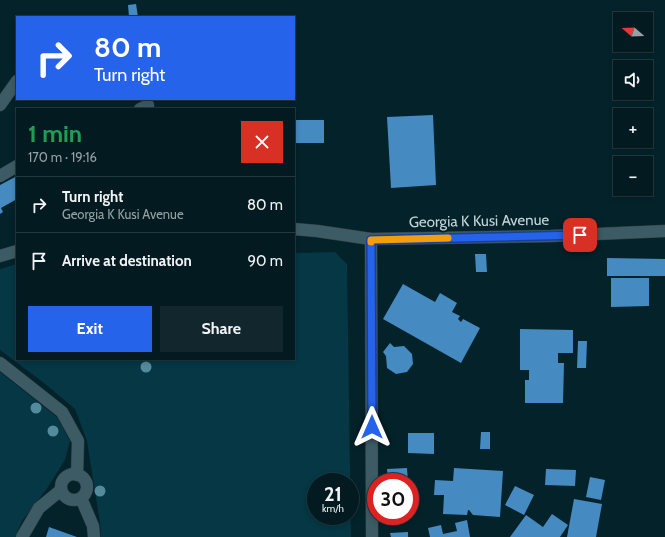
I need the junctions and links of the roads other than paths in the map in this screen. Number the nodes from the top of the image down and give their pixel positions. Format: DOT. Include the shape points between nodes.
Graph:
graph roads {
  1 [pos="16,82"];
  2 [pos="0,104"];
  3 [pos="16,167"];
  4 [pos="0,176"];
  5 [pos="295,229"];
  6 [pos="665,232"];
  7 [pos="371,240"];
  8 [pos="16,251"];
  9 [pos="0,256"];
  10 [pos="0,362"];
  11 [pos="76,475"];
  12 [pos="61,490"];
  13 [pos="81,498"];
  14 [pos="22,537"];
  15 [pos="94,537"];
  16 [pos="372,537"];
  1 -- 2 [label="street"];
  3 -- 4 [label="street"];
  5 -- 7 [label="street, Georgia K Kusi Avenue"];
  6 -- 7 [label="street, Georgia K Kusi Avenue"];
  7 -- 16 [label="street"];
  8 -- 9 [label="street"];
  10 -- 11 [label="street" via="62,412 78,441"];
  11 -- 12 [label="street" via="63,480"];
  11 -- 13 [label="street" via="81,476 87,485 85,495"];
  12 -- 13 [label="street" via="67,498"];
  12 -- 14 [label="street" via="39,508"];
  13 -- 15 [label="street" via="93,526"];
}
